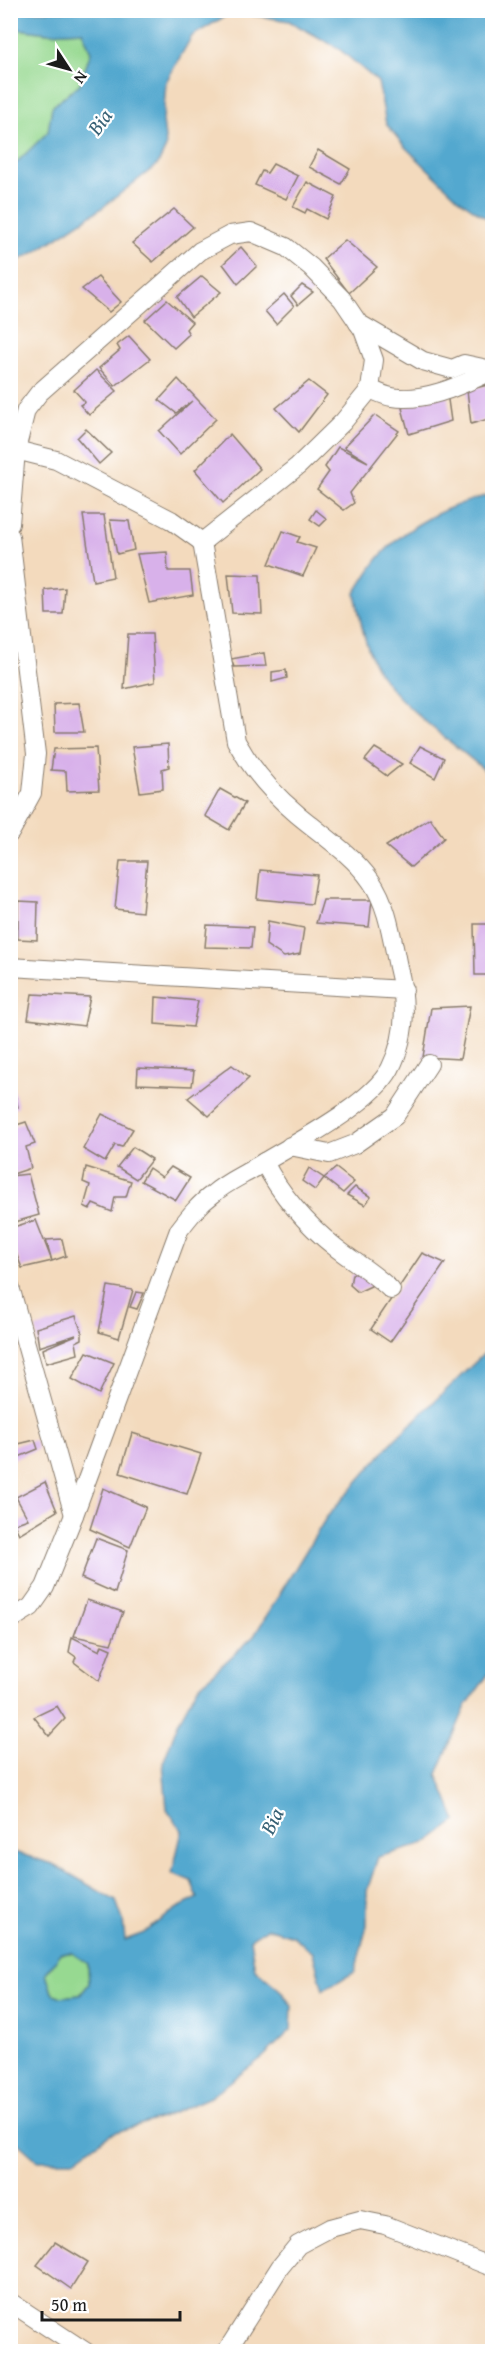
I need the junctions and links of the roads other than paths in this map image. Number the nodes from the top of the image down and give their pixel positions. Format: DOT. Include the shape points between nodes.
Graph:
graph roads {
  1 [pos="358,323"];
  2 [pos="492,371"];
  3 [pos="370,389"];
  4 [pos="16,450"];
  5 [pos="10,524"];
  6 [pos="10,536"];
  7 [pos="202,542"];
  8 [pos="10,833"];
  9 [pos="10,967"];
  10 [pos="404,990"];
  11 [pos="429,1064"];
  12 [pos="290,1146"];
  13 [pos="264,1162"];
  14 [pos="10,1287"];
  15 [pos="391,1290"];
  16 [pos="74,1515"];
  17 [pos="10,1620"];
  18 [pos="492,2267"];
  19 [pos="10,2302"];
  20 [pos="86,2352"];
  21 [pos="226,2352"];
  1 -- 2 [label="street" via="423,361 452,369 464,364"];
  1 -- 3 [label="street" via="374,360"];
  1 -- 4 [label="street" via="342,299 286,247 251,232 230,235 200,251 39,393 26,410"];
  2 -- 3 [label="street" via="415,398 392,397"];
  3 -- 7 [label="street" via="298,466"];
  4 -- 5 [label="street"];
  4 -- 7 [label="street" via="56,460 171,519"];
  6 -- 8 [label="street" via="36,754 32,792"];
  7 -- 10 [label="street" via="236,741 268,787 354,860 372,883 386,913"];
  9 -- 10 [label="street"];
  10 -- 12 [label="street" via="405,1017 389,1070 344,1113"];
  11 -- 12 [label="street" via="395,1116 355,1144 329,1154"];
  12 -- 13 [label="street"];
  13 -- 15 [label="street" via="274,1182 313,1228"];
  13 -- 16 [label="street" via="214,1192 179,1230"];
  14 -- 16 [label="street"];
  16 -- 17 [label="street" via="45,1587 31,1607"];
  18 -- 21 [label="street" via="385,2225 360,2220 330,2228 298,2245"];
  19 -- 20 [label="street"];
}
